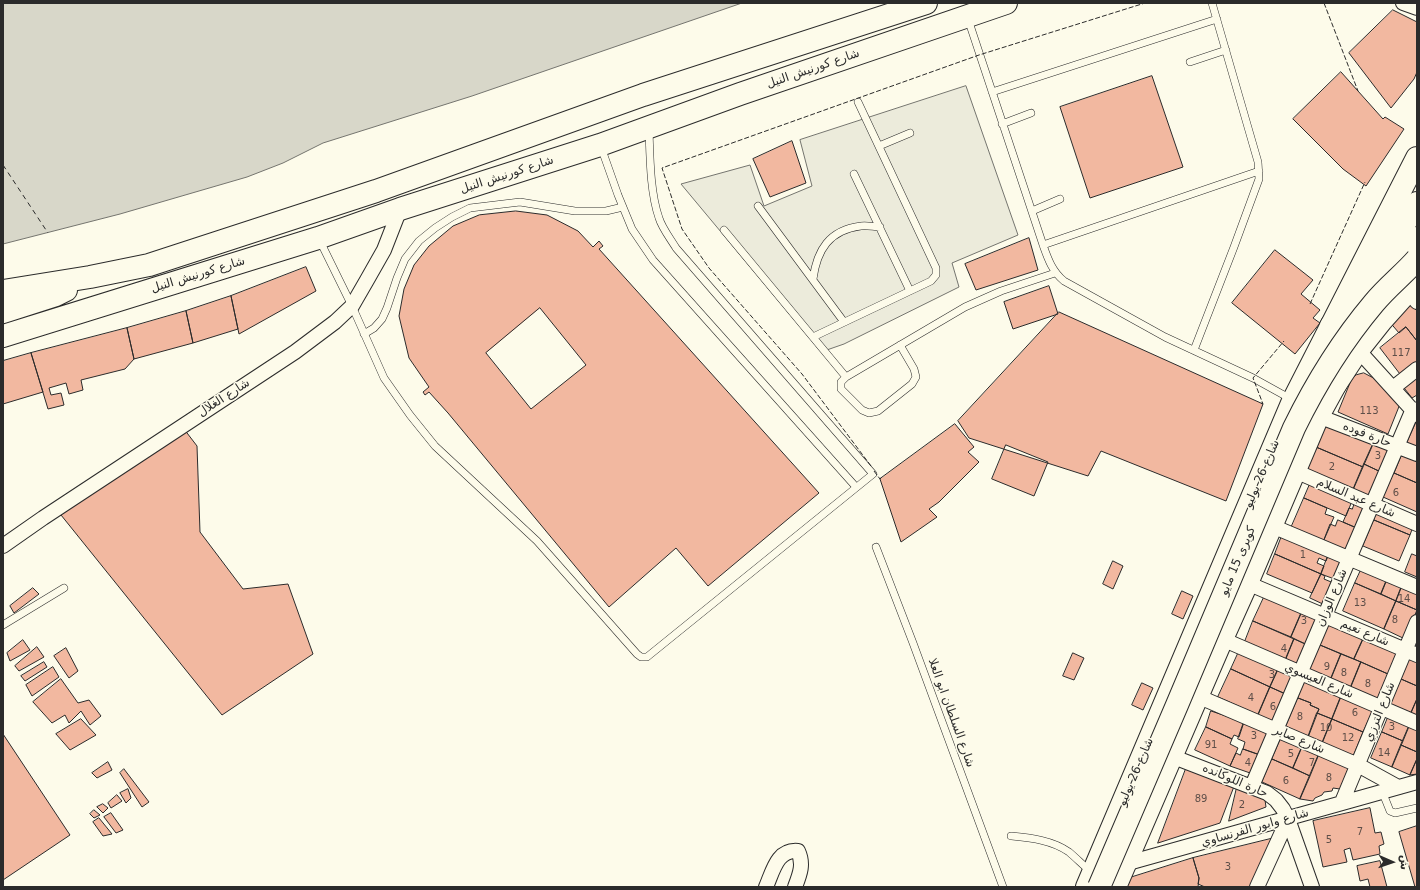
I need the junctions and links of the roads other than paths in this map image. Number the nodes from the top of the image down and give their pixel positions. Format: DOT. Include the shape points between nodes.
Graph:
graph roads {
  1 [pos="926,3"];
  2 [pos="1006,3"];
  3 [pos="1212,3"];
  4 [pos="1403,3"];
  5 [pos="1417,8"];
  6 [pos="967,16"];
  7 [pos="1217,19"];
  8 [pos="1226,50"];
  9 [pos="1190,62"];
  10 [pos="992,92"];
  11 [pos="858,102"];
  12 [pos="1031,113"];
  13 [pos="1002,124"];
  14 [pos="649,128"];
  15 [pos="910,133"];
  16 [pos="600,145"];
  17 [pos="879,146"];
  18 [pos="1417,158"];
  19 [pos="1259,171"];
  20 [pos="854,174"];
  21 [pos="1060,199"];
  22 [pos="1417,203"];
  23 [pos="758,206"];
  24 [pos="623,207"];
  25 [pos="400,209"];
  26 [pos="1032,211"];
  27 [pos="880,228"];
  28 [pos="724,230"];
  29 [pos="318,238"];
  30 [pos="1417,238"];
  31 [pos="1043,245"];
  32 [pos="1417,259"];
  33 [pos="1055,273"];
  34 [pos="90,278"];
  35 [pos="813,279"];
  36 [pos="3,291"];
  37 [pos="910,291"];
  38 [pos="1414,291"];
  39 [pos="352,306"];
  40 [pos="3,312"];
  41 [pos="844,322"];
  42 [pos="1332,326"];
  43 [pos="364,334"];
  44 [pos="3,336"];
  45 [pos="813,337"];
  46 [pos="900,346"];
  47 [pos="1194,350"];
  48 [pos="1358,350"];
  49 [pos="1417,369"];
  50 [pos="846,377"];
  51 [pos="1335,385"];
  52 [pos="1393,388"];
  53 [pos="1293,400"];
  54 [pos="1415,412"];
  55 [pos="1318,416"];
  56 [pos="1397,446"];
  57 [pos="1417,454"];
  58 [pos="1295,471"];
  59 [pos="856,487"];
  60 [pos="1372,505"];
  61 [pos="1417,524"];
  62 [pos="1272,526"];
  63 [pos="3,546"];
  64 [pos="876,547"];
  65 [pos="1349,559"];
  66 [pos="1247,583"];
  67 [pos="1417,587"];
  68 [pos="64,588"];
  69 [pos="1324,616"];
  70 [pos="1417,622"];
  71 [pos="3,625"];
  72 [pos="1222,639"];
  73 [pos="1411,653"];
  74 [pos="1300,673"];
  75 [pos="1197,696"];
  76 [pos="1382,708"];
  77 [pos="1417,723"];
  78 [pos="1276,730"];
  79 [pos="1171,756"];
  80 [pos="1358,765"];
  81 [pos="1417,782"];
  82 [pos="1252,786"];
  83 [pos="1398,787"];
  84 [pos="1382,792"];
  85 [pos="1342,802"];
  86 [pos="1417,808"];
  87 [pos="1288,819"];
  88 [pos="1011,836"];
  89 [pos="1124,864"];
  90 [pos="1093,882"];
  91 [pos="766,887"];
  92 [pos="794,887"];
  93 [pos="1003,887"];
  94 [pos="1115,887"];
  95 [pos="1258,887"];
  96 [pos="1312,887"];
  1 -- 34 [label="main road, شارع كورنيش النيل" via="643,95 376,191 149,264"];
  2 -- 6 [label="main road, شارع كورنيش النيل"];
  3 -- 7 [label="lane"];
  4 -- 5 [label="street"];
  6 -- 10 [label="lane"];
  6 -- 14 [label="main road, شارع كورنيش النيل"];
  7 -- 8 [label="lane"];
  7 -- 10 [label="lane"];
  8 -- 9 [label="lane"];
  8 -- 19 [label="lane"];
  10 -- 13 [label="lane"];
  11 -- 17 [label="lane"];
  12 -- 13 [label="lane"];
  13 -- 26 [label="lane"];
  14 -- 16 [label="main road, شارع كورنيش النيل"];
  14 -- 59 [label="lane" via="654,196 659,219 676,248 873,474"];
  15 -- 17 [label="lane"];
  16 -- 24 [label="lane"];
  16 -- 25 [label="main road, شارع كورنيش النيل"];
  17 -- 37 [label="lane" via="937,271 931,281"];
  18 -- 42 [label="main road, شارع 26 يوليو"];
  19 -- 31 [label="lane"];
  19 -- 47 [label="lane" via="1259,179 1237,240"];
  20 -- 27 [label="lane"];
  21 -- 26 [label="lane"];
  22 -- 42 [label="main road" via="1382,260"];
  23 -- 35 [label="lane"];
  24 -- 43 [label="lane" via="575,211 520,202 470,208 435,228 419,241 405,259 382,319"];
  24 -- 59 [label="lane" via="632,229 653,260"];
  25 -- 29 [label="main road, شارع كورنيش النيل"];
  25 -- 39 [label="street, شارع الغلال" via="384,250"];
  26 -- 31 [label="lane"];
  27 -- 35 [label="lane" via="862,226 845,230 833,237 823,247 815,262"];
  27 -- 37 [label="lane"];
  28 -- 45 [label="lane"];
  29 -- 39 [label="lane"];
  29 -- 44 [label="main road, شارع كورنيش النيل"];
  30 -- 51 [label="main road" via="1367,320"];
  31 -- 33 [label="lane"];
  32 -- 90 [label="main road, كوبرى 15 مايو, bridge" via="1356,324 1307,401 1165,734"];
  33 -- 46 [label="lane" via="1001,291 965,307"];
  33 -- 47 [label="lane" via="1064,281 1120,313"];
  34 -- 36 [label="main road, شارع كورنيش النيل"];
  34 -- 40 [label="main road" via="56,295"];
  35 -- 41 [label="lane"];
  37 -- 41 [label="lane"];
  38 -- 48 [label="main road" via="1381,321"];
  39 -- 43 [label="lane"];
  39 -- 63 [label="street, شارع الغلال" via="295,352"];
  41 -- 45 [label="lane"];
  42 -- 53 [label="main road, شارع 26 يوليو"];
  43 -- 59 [label="lane" via="384,378 435,446 537,541 641,657 652,654"];
  45 -- 50 [label="lane"];
  46 -- 50 [label="lane"];
  46 -- 50 [label="lane" via="916,377 912,384 878,411 869,413 862,410 841,389 841,382"];
  47 -- 53 [label="lane"];
  48 -- 51 [label="main road"];
  48 -- 52 [label="street"];
  49 -- 52 [label="street"];
  51 -- 55 [label="main road"];
  52 -- 54 [label="street"];
  53 -- 90 [label="main road, شارع 26 يوليو"];
  54 -- 56 [label="street, شارع الوزان"];
  55 -- 56 [label="street, حارة فوده"];
  55 -- 58 [label="main road"];
  56 -- 57 [label="street, حارة فوده"];
  56 -- 60 [label="street, شارع الوزان"];
  58 -- 60 [label="street, شارع عبد السلام"];
  58 -- 62 [label="main road"];
  60 -- 61 [label="street, شارع عبد السلام"];
  60 -- 65 [label="street, شارع الوزان"];
  62 -- 65 [label="street"];
  62 -- 66 [label="main road"];
  64 -- 93 [label="lane, شارع السلطان ابو العلا"];
  65 -- 67 [label="street"];
  65 -- 69 [label="street, شارع الوزان"];
  66 -- 69 [label="street, شارع نعيم"];
  66 -- 72 [label="main road"];
  68 -- 71 [label="lane"];
  69 -- 73 [label="street, شارع نعيم"];
  69 -- 74 [label="street, شارع الوزان"];
  70 -- 73 [label="street, شارع الترزي"];
  72 -- 74 [label="street, شارع العيسوي"];
  72 -- 75 [label="main road"];
  73 -- 76 [label="street, شارع الترزي"];
  74 -- 76 [label="street, شارع العيسوي"];
  74 -- 78 [label="street, شارع الوزان"];
  75 -- 78 [label="street, شارع صابر"];
  75 -- 79 [label="main road"];
  76 -- 77 [label="street, شارع العيسوي"];
  76 -- 80 [label="street, شارع الترزي"];
  78 -- 80 [label="street, شارع صابر"];
  78 -- 82 [label="street, شارع الوزان"];
  79 -- 82 [label="street, حارة اللوكانده"];
  79 -- 89 [label="main road"];
  80 -- 83 [label="street, شارع صابر"];
  80 -- 85 [label="street, شارع الترزي"];
  81 -- 83 [label="street, شارع وابور الفرنساوي"];
  82 -- 87 [label="street, حارة اللوكانده" via="1267,792 1276,800"];
  83 -- 84 [label="street, شارع وابور الفرنساوي"];
  84 -- 85 [label="street, شارع وابور الفرنساوي"];
  84 -- 86 [label="lane" via="1390,811 1395,813"];
  85 -- 87 [label="street, شارع وابور الفرنساوي"];
  87 -- 89 [label="street, شارع وابور الفرنساوي"];
  87 -- 95 [label="street"];
  87 -- 96 [label="street, حارة اللوكانده"];
  88 -- 90 [label="lane" via="1048,842 1068,852"];
  89 -- 90 [label="street, شارع وابور الفرنساوي"];
  89 -- 94 [label="main road"];
  91 -- 92 [label="street" via="780,857 791,850 798,851 802,864"];
}
